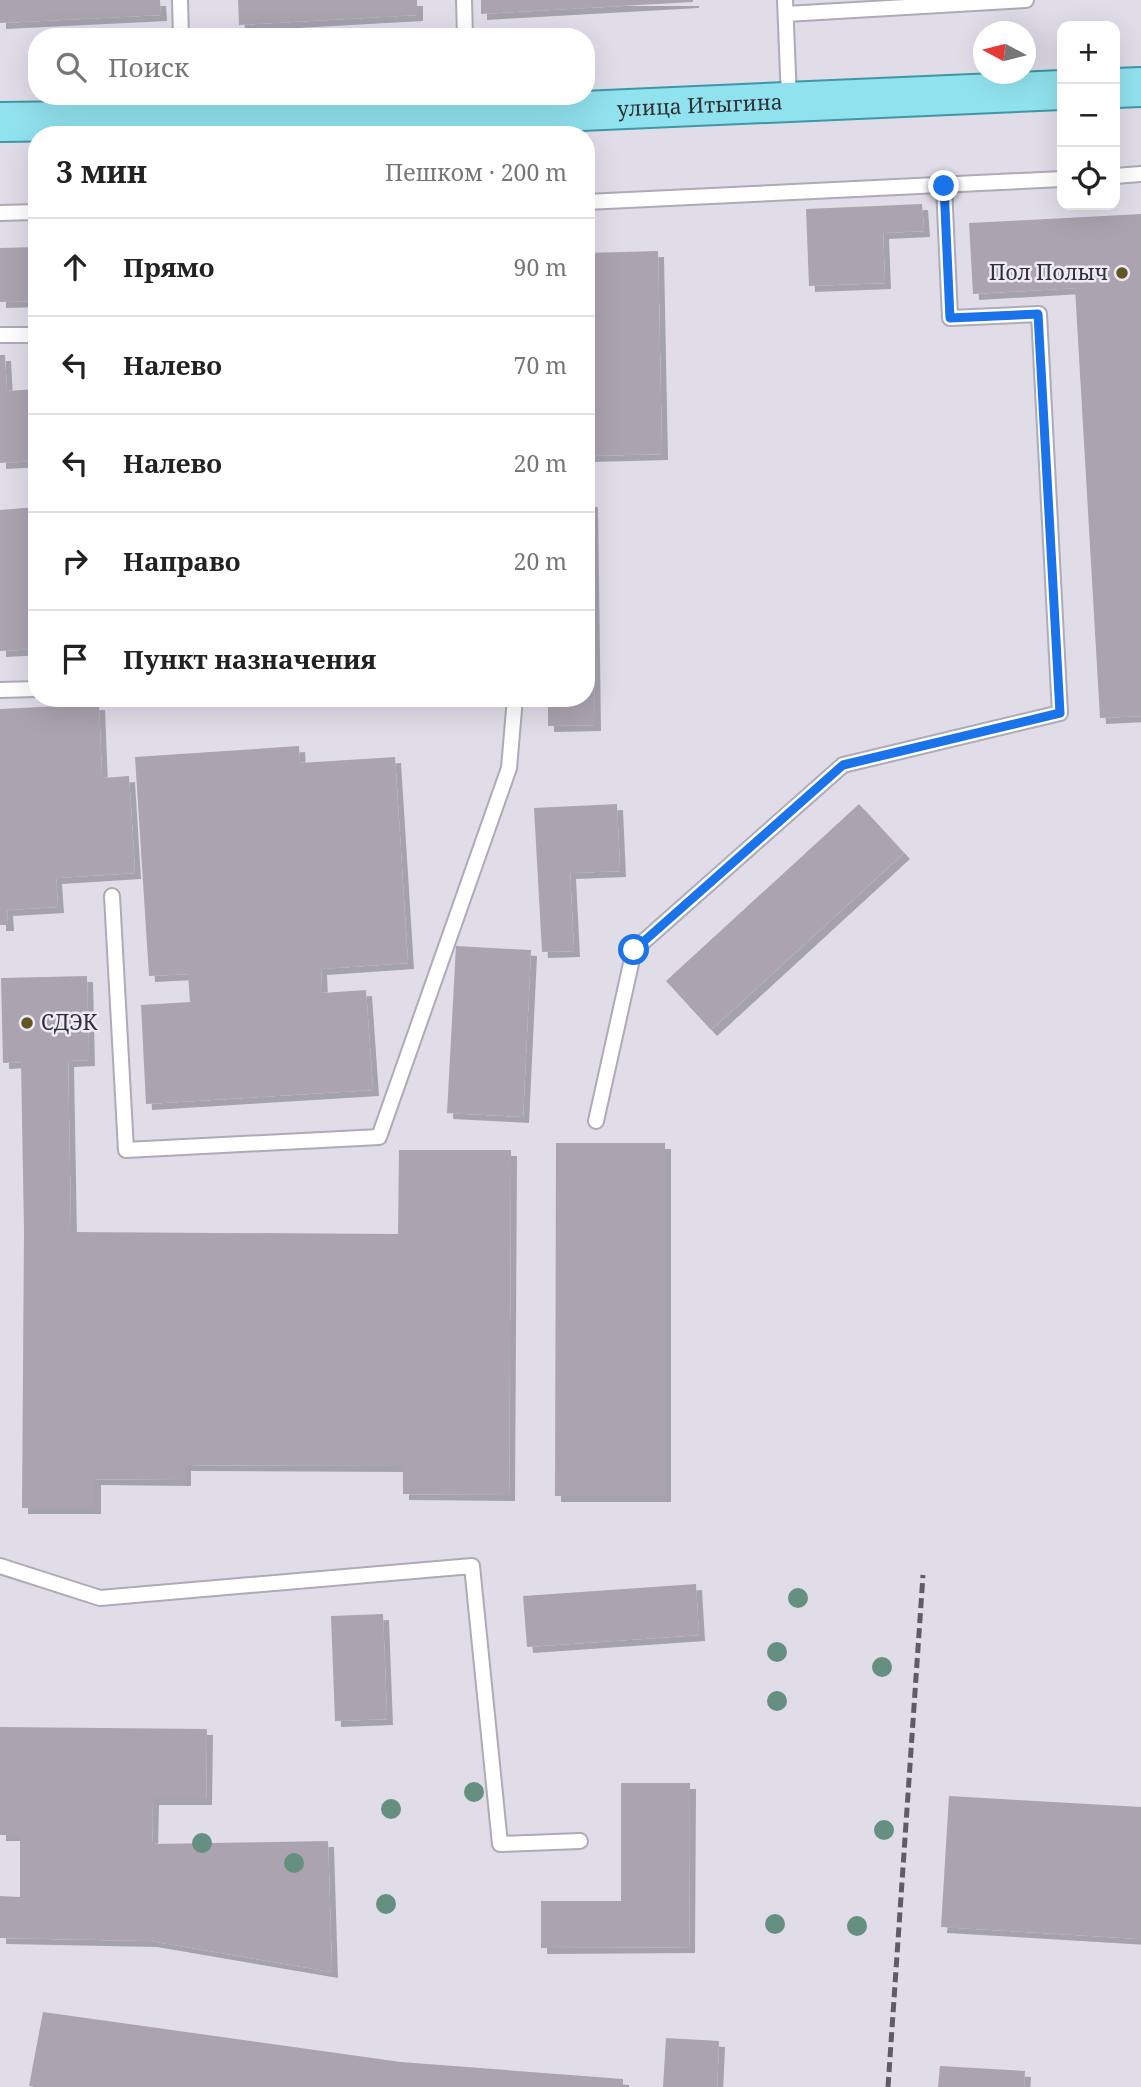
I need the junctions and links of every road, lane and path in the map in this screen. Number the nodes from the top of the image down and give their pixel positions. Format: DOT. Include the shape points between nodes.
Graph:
graph roads {
  1 [pos="180,0"];
  2 [pos="464,0"];
  3 [pos="1026,0"];
  4 [pos="785,7"];
  5 [pos="181,28"];
  6 [pos="465,28"];
  7 [pos="1141,87"];
  8 [pos="1120,88"];
  9 [pos="1057,90"];
  10 [pos="789,101"];
  11 [pos="0,122"];
  12 [pos="1141,174"];
  13 [pos="1120,176"];
  14 [pos="1057,179"];
  15 [pos="944,186"];
  16 [pos="595,202"];
  17 [pos="28,212"];
  18 [pos="0,213"];
  19 [pos="0,335"];
  20 [pos="28,335"];
  21 [pos="28,689"];
  22 [pos="0,690"];
  23 [pos="514,707"];
  24 [pos="113,897"];
  25 [pos="596,1121"];
  26 [pos="0,1566"];
  27 [pos="580,1841"];
  1 -- 5 [label="lane"];
  2 -- 6 [label="lane"];
  3 -- 4 [label="lane"];
  4 -- 10 [label="lane"];
  7 -- 8 [label="main road"];
  9 -- 10 [label="main road, улица Итыгина"];
  10 -- 11 [label="main road, улица Итыгина" via="518,119 467,111 183,113"];
  12 -- 13 [label="lane"];
  14 -- 15 [label="lane"];
  15 -- 16 [label="lane"];
  15 -- 25 [label="lane" via="950,318 1038,314 1060,713 843,765 634,950"];
  17 -- 18 [label="lane"];
  19 -- 20 [label="lane"];
  21 -- 22 [label="lane"];
  23 -- 24 [label="lane" via="509,768 379,1137 126,1150"];
  26 -- 27 [label="lane" via="100,1598 472,1566 499,1844"];
}
